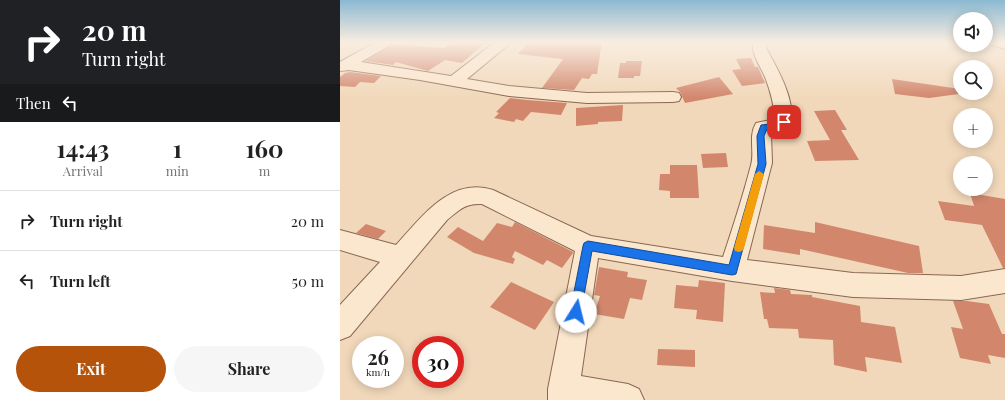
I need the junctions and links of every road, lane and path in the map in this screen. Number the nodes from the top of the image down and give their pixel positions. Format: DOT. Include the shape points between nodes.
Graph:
graph roads {
  1 [pos="354,61"];
  2 [pos="480,61"];
  3 [pos="764,61"];
  4 [pos="344,67"];
  5 [pos="454,81"];
  6 [pos="673,96"];
  7 [pos="340,240"];
  8 [pos="588,246"];
  9 [pos="400,257"];
  10 [pos="732,270"];
  11 [pos="1005,281"];
  12 [pos="340,326"];
  13 [pos="564,394"];
  14 [pos="628,400"];
  1 -- 4 [label="street"];
  2 -- 5 [label="street"];
  3 -- 10 [label="street" via="784,107 785,120 781,125 764,127 760,136 762,164"];
  4 -- 5 [label="street" via="386,69"];
  5 -- 6 [label="street" via="509,92 587,98"];
  7 -- 9 [label="street"];
  8 -- 9 [label="street" via="486,196 467,195 457,199 439,214"];
  8 -- 10 [label="street"];
  8 -- 13 [label="street"];
  9 -- 12 [label="street"];
  10 -- 11 [label="street" via="854,285 961,288"];
  13 -- 14 [label="street"];
}
